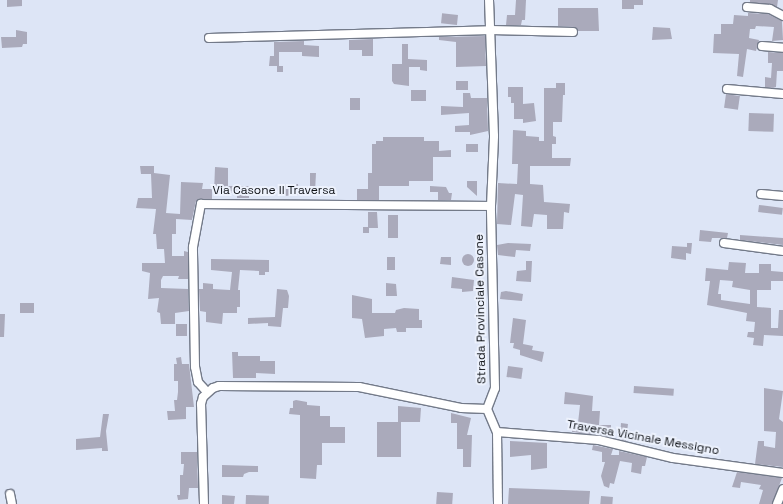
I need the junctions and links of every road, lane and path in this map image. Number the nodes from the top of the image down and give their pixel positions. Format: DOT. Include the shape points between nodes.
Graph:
graph roads {
  1 [pos="489,0"];
  2 [pos="747,7"];
  3 [pos="783,16"];
  4 [pos="491,30"];
  5 [pos="573,32"];
  6 [pos="209,38"];
  7 [pos="762,46"];
  8 [pos="783,48"];
  9 [pos="727,89"];
  10 [pos="783,94"];
  11 [pos="761,194"];
  12 [pos="783,196"];
  13 [pos="491,206"];
  14 [pos="724,243"];
  15 [pos="783,251"];
  16 [pos="207,392"];
  17 [pos="487,409"];
  18 [pos="498,432"];
  19 [pos="783,473"];
  20 [pos="783,488"];
  21 [pos="10,494"];
  22 [pos="12,504"];
  23 [pos="204,504"];
  24 [pos="498,504"];
  25 [pos="777,504"];
  1 -- 4 [label="street, Strada Provinciale Casone"];
  2 -- 3 [label="street" via="770,9"];
  4 -- 5 [label="street"];
  4 -- 6 [label="street"];
  4 -- 13 [label="street, Strada Provinciale Casone" via="494,136"];
  7 -- 8 [label="street"];
  9 -- 10 [label="street"];
  11 -- 12 [label="street"];
  13 -- 16 [label="street, Via Casone II Traversa" via="201,204 193,247 195,352 198,382"];
  13 -- 17 [label="street, Strada Provinciale Casone" via="495,388"];
  14 -- 15 [label="street"];
  16 -- 17 [label="street" via="220,386 359,387 461,408"];
  16 -- 23 [label="street" via="201,404"];
  17 -- 18 [label="street"];
  18 -- 19 [label="street, Traversa Vicinale Messigno" via="599,440 673,458"];
  18 -- 24 [label="street"];
  20 -- 25 [label="street"];
  21 -- 22 [label="street"];
}
